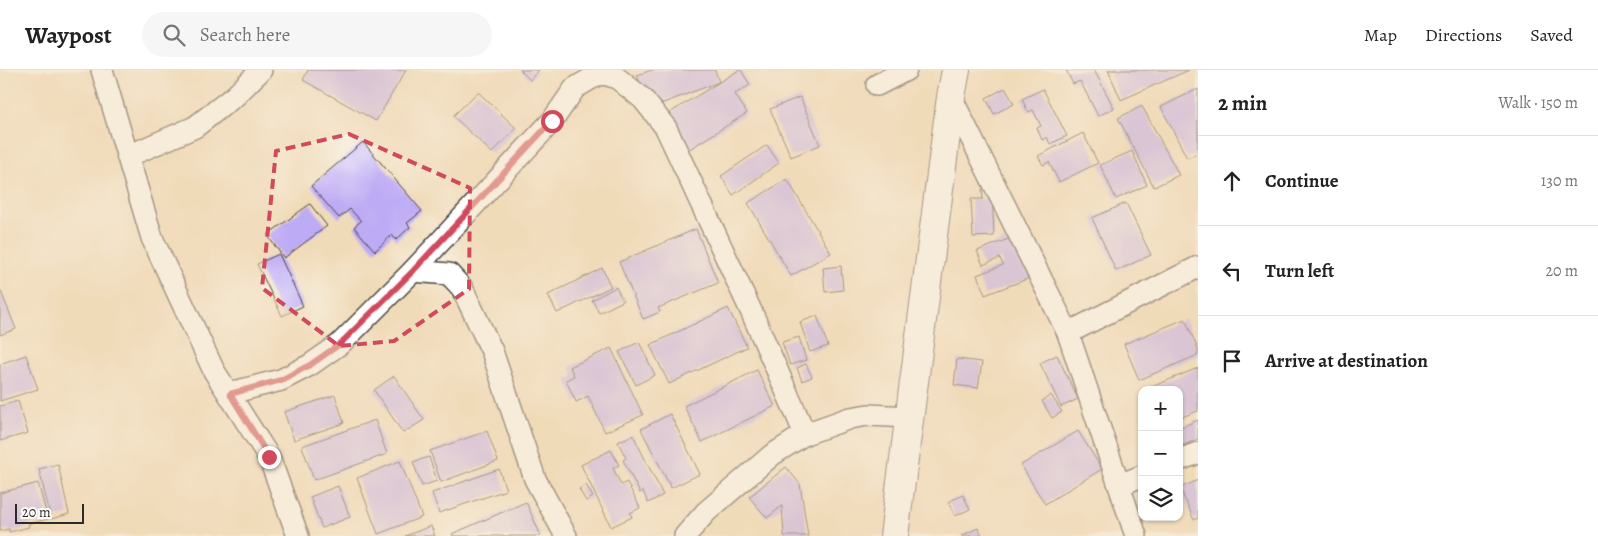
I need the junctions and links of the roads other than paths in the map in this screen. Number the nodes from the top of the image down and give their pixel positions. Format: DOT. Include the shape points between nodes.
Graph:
graph roads {
  1 [pos="102,70"];
  2 [pos="261,70"];
  3 [pos="906,70"];
  4 [pos="956,70"];
  5 [pos="596,72"];
  6 [pos="877,85"];
  7 [pos="951,97"];
  8 [pos="128,156"];
  9 [pos="1198,267"];
  10 [pos="413,271"];
  11 [pos="1068,333"];
  12 [pos="230,394"];
  13 [pos="910,417"];
  14 [pos="805,434"];
  15 [pos="1198,453"];
  16 [pos="1183,459"];
  17 [pos="1138,478"];
  18 [pos="1119,485"];
  19 [pos="298,536"];
  20 [pos="566,536"];
  21 [pos="685,536"];
  22 [pos="894,536"];
  23 [pos="1136,536"];
  1 -- 8 [label="street"];
  2 -- 8 [label="street" via="236,95 195,127"];
  3 -- 6 [label="street"];
  4 -- 7 [label="street"];
  5 -- 10 [label="street" via="575,88 552,121"];
  5 -- 14 [label="street" via="617,78 643,99 666,128"];
  7 -- 11 [label="street"];
  7 -- 13 [label="street"];
  8 -- 12 [label="street" via="152,238 214,371"];
  9 -- 11 [label="street"];
  10 -- 12 [label="street" via="340,344 310,365 281,380"];
  10 -- 20 [label="street" via="449,274 462,288 492,351 535,479"];
  11 -- 18 [label="street"];
  12 -- 19 [label="street" via="269,457"];
  13 -- 14 [label="street" via="868,415"];
  13 -- 22 [label="street"];
  14 -- 21 [label="street" via="772,455 706,512"];
  15 -- 16 [label="street"];
  17 -- 18 [label="street"];
  18 -- 23 [label="street"];
}
